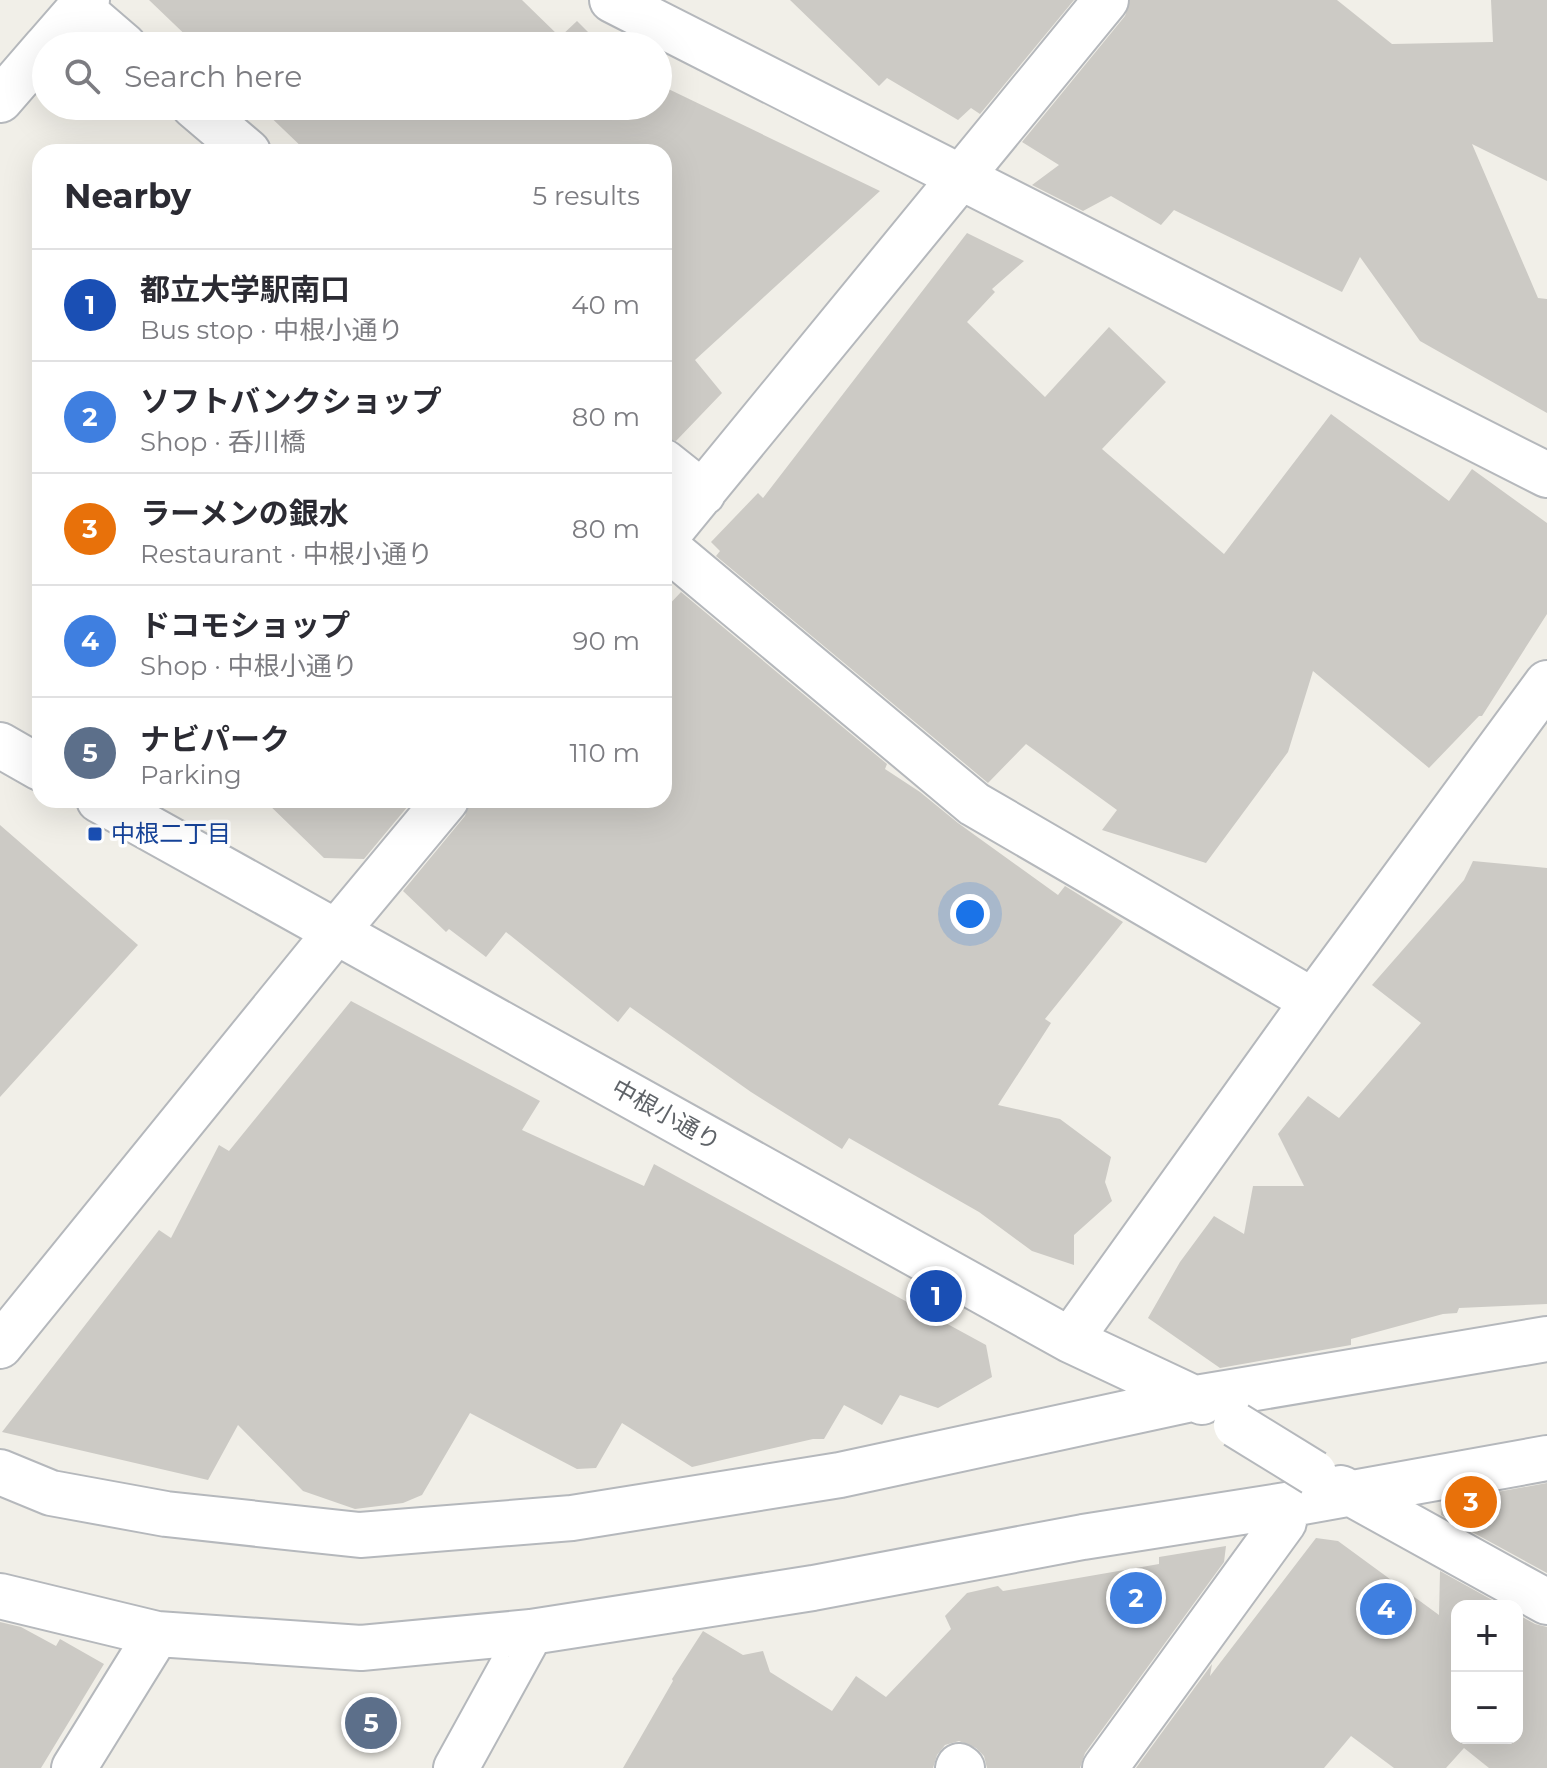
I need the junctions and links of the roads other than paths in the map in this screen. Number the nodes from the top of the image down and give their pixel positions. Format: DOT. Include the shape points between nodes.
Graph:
graph roads {
  1 [pos="612,0"];
  2 [pos="1106,0"];
  3 [pos="84,4"];
  4 [pos="60,32"];
  5 [pos="111,32"];
  6 [pos="32,64"];
  7 [pos="0,100"];
  8 [pos="210,120"];
  9 [pos="239,144"];
  10 [pos="961,175"];
  11 [pos="672,468"];
  12 [pos="1547,475"];
  13 [pos="703,493"];
  14 [pos="672,532"];
  15 [pos="672,549"];
  16 [pos="1547,683"];
  17 [pos="0,745"];
  18 [pos="32,763"];
  19 [pos="113,808"];
  20 [pos="439,808"];
  21 [pos="336,932"];
  22 [pos="1313,1001"];
  23 [pos="1547,1339"];
  24 [pos="1070,1340"];
  25 [pos="0,1346"];
  26 [pos="1196,1398"];
  27 [pos="1547,1458"];
  28 [pos="0,1472"];
  29 [pos="1317,1490"];
  30 [pos="0,1596"];
  31 [pos="1547,1602"];
  32 [pos="531,1632"];
  33 [pos="157,1634"];
  34 [pos="74,1768"];
  35 [pos="456,1768"];
  36 [pos="1105,1768"];
  1 -- 10 [label="street"];
  2 -- 10 [label="street"];
  3 -- 4 [label="street"];
  3 -- 5 [label="street"];
  6 -- 7 [label="street"];
  8 -- 9 [label="street"];
  10 -- 12 [label="street"];
  10 -- 13 [label="street"];
  11 -- 13 [label="street"];
  13 -- 14 [label="street"];
  15 -- 22 [label="street" via="974,804"];
  16 -- 22 [label="street"];
  17 -- 18 [label="street"];
  19 -- 21 [label="street, 中根小通り"];
  20 -- 21 [label="street"];
  21 -- 24 [label="street, 中根小通り"];
  21 -- 25 [label="street"];
  22 -- 24 [label="street"];
  23 -- 26 [label="street"];
  24 -- 26 [label="street, 中根小通り"];
  26 -- 28 [label="street" via="840,1475 572,1518 360,1535 166,1514 51,1493"];
  26 -- 29 [label="street, 中根小通り, bridge"];
  27 -- 29 [label="street"];
  29 -- 31 [label="street"];
  29 -- 32 [label="street" via="813,1588"];
  29 -- 36 [label="street" via="1284,1522"];
  30 -- 33 [label="street"];
  32 -- 33 [label="street" via="361,1648"];
  32 -- 35 [label="street"];
  33 -- 34 [label="street"];
}
